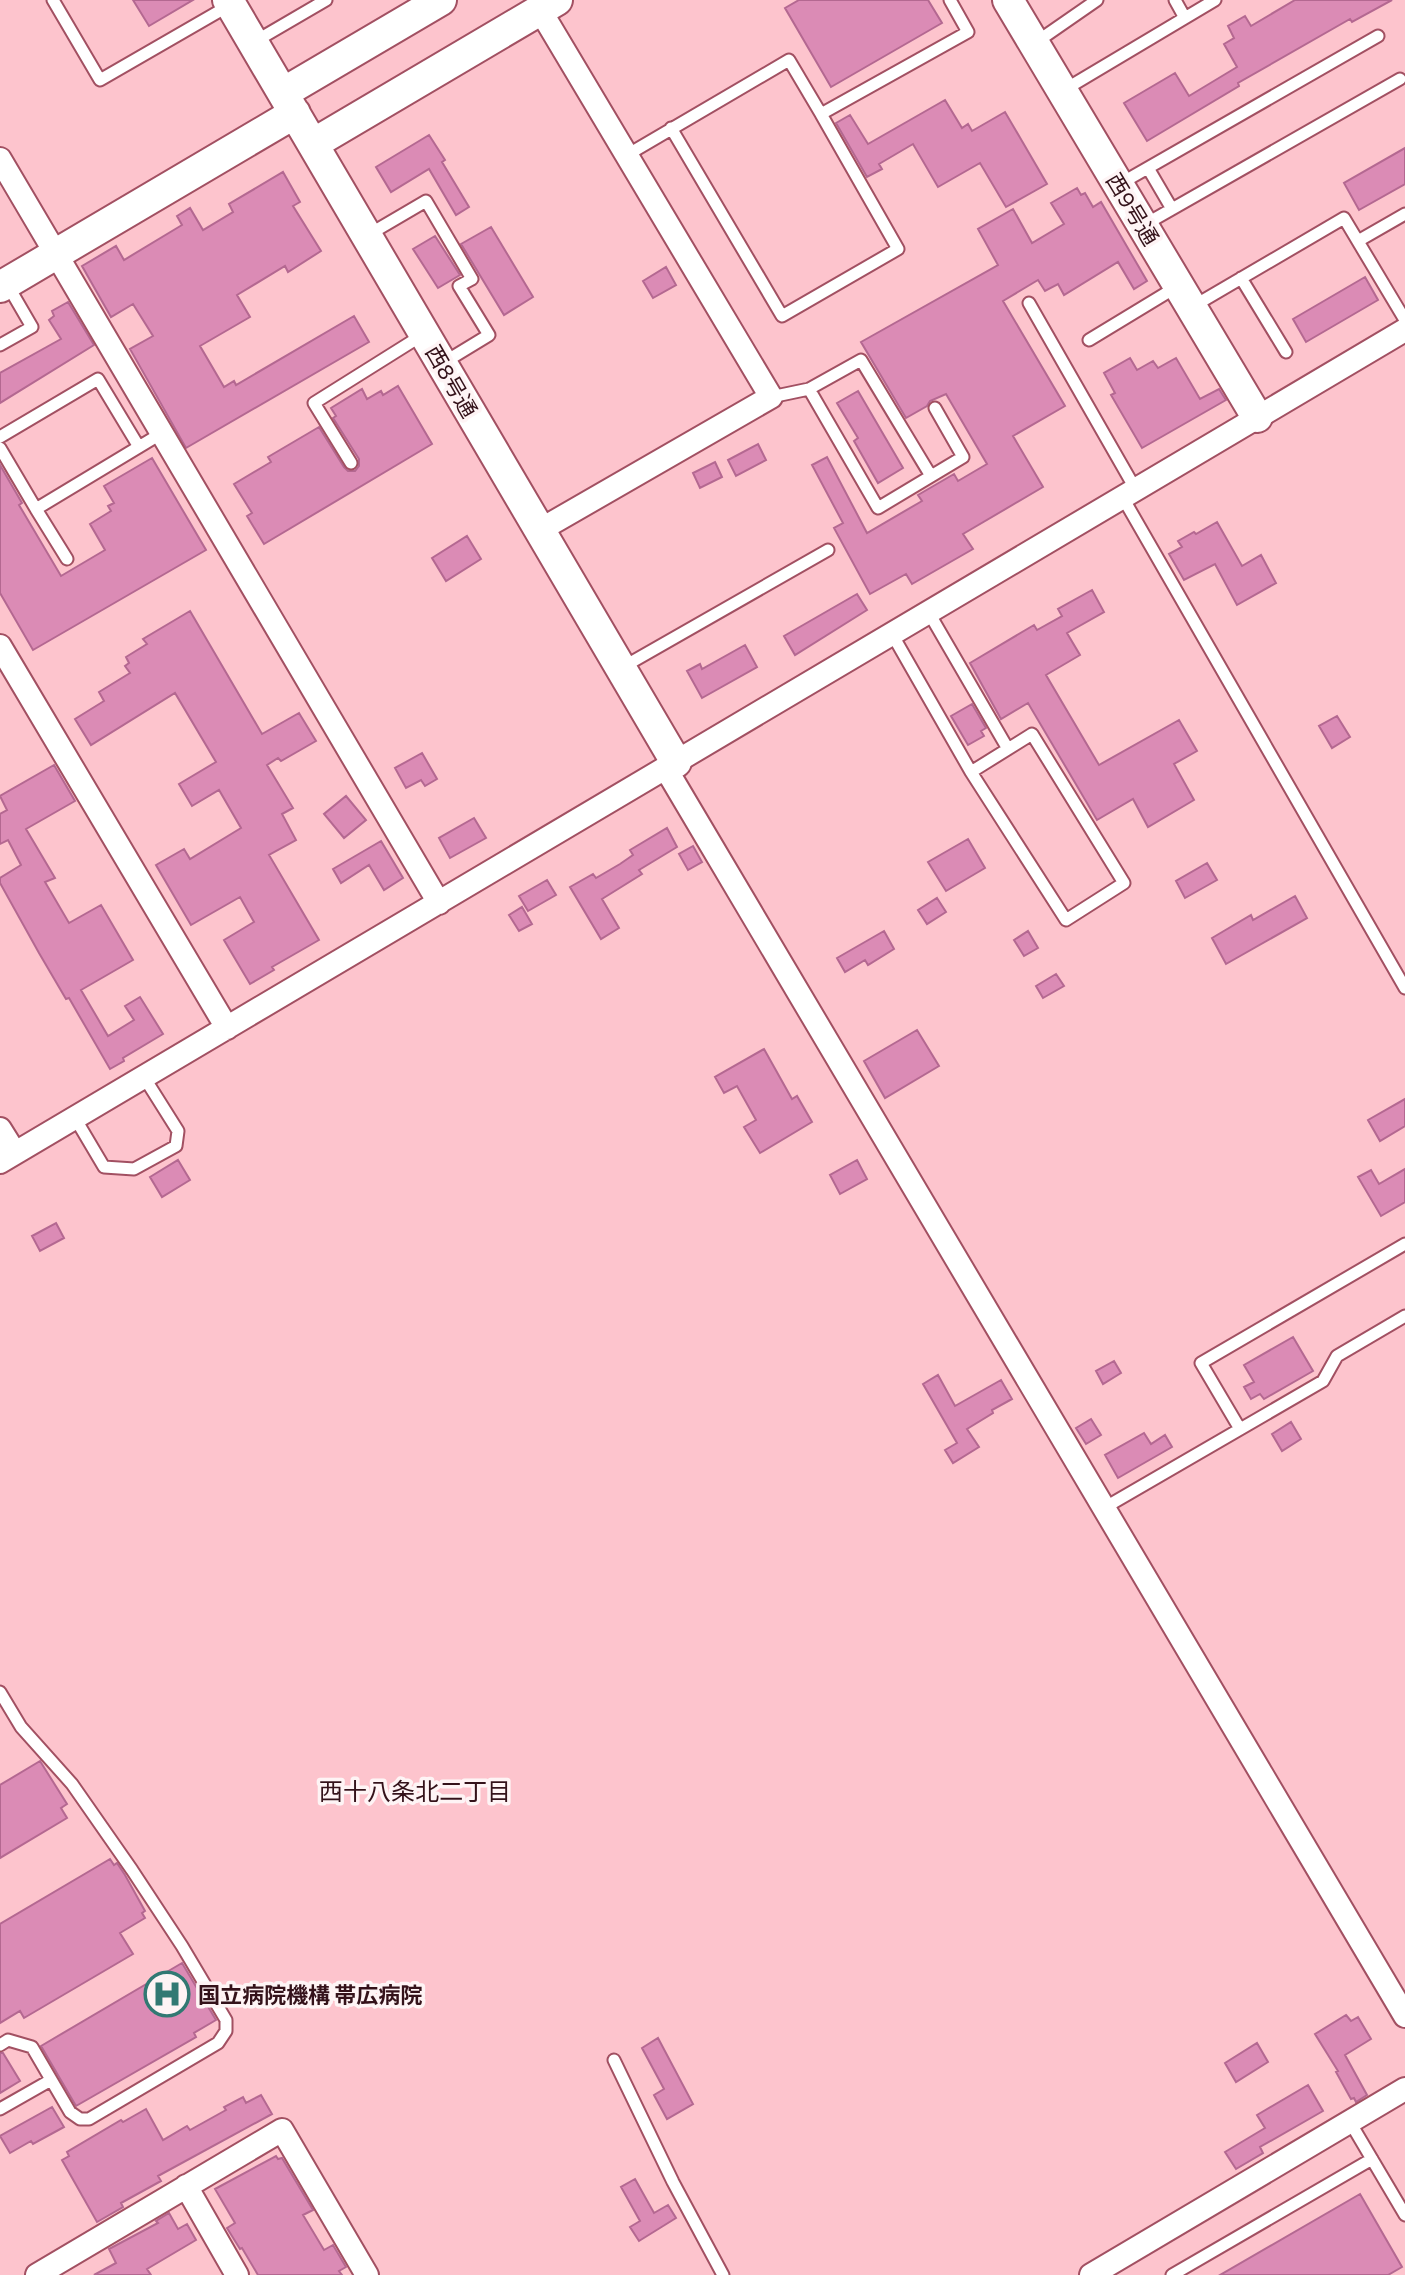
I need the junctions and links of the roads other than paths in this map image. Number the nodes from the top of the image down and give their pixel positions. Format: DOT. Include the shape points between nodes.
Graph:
graph roads {
  1 [pos="53,0"];
  2 [pos="326,0"];
  3 [pos="950,0"];
  4 [pos="1008,0"];
  5 [pos="1097,0"];
  6 [pos="1175,0"];
  7 [pos="1215,0"];
  8 [pos="229,2"];
  9 [pos="426,4"];
  10 [pos="548,5"];
  11 [pos="1185,18"];
  12 [pos="1378,36"];
  13 [pos="253,42"];
  14 [pos="1034,44"];
  15 [pos="1400,79"];
  16 [pos="1062,91"];
  17 [pos="289,103"];
  18 [pos="821,114"];
  19 [pos="671,128"];
  20 [pos="313,144"];
  21 [pos="627,155"];
  22 [pos="0,159"];
  23 [pos="1148,168"];
  24 [pos="1118,185"];
  25 [pos="1172,209"];
  26 [pos="1405,214"];
  27 [pos="1143,226"];
  28 [pos="367,235"];
  29 [pos="1358,241"];
  30 [pos="56,254"];
  31 [pos="1241,278"];
  32 [pos="3,285"];
  33 [pos="1185,296"];
  34 [pos="1029,303"];
  35 [pos="1405,320"];
  36 [pos="1405,330"];
  37 [pos="425,333"];
  38 [pos="1089,340"];
  39 [pos="0,345"];
  40 [pos="1286,352"];
  41 [pos="442,363"];
  42 [pos="809,389"];
  43 [pos="771,397"];
  44 [pos="935,408"];
  45 [pos="1257,417"];
  46 [pos="162,433"];
  47 [pos="0,437"];
  48 [pos="139,447"];
  49 [pos="0,448"];
  50 [pos="351,463"];
  51 [pos="931,476"];
  52 [pos="1130,494"];
  53 [pos="36,509"];
  54 [pos="540,530"];
  55 [pos="828,550"];
  56 [pos="67,559"];
  57 [pos="929,613"];
  58 [pos="892,634"];
  59 [pos="0,646"];
  60 [pos="621,668"];
  61 [pos="1008,749"];
  62 [pos="671,766"];
  63 [pos="971,772"];
  64 [pos="439,903"];
  65 [pos="1405,988"];
  66 [pos="227,1028"];
  67 [pos="144,1077"];
  68 [pos="75,1118"];
  69 [pos="0,1129"];
  70 [pos="7,1158"];
  71 [pos="1405,1244"];
  72 [pos="1405,1316"];
  73 [pos="1240,1429"];
  74 [pos="1104,1508"];
  75 [pos="0,1692"];
  76 [pos="1405,2016"];
  77 [pos="0,2045"];
  78 [pos="614,2060"];
  79 [pos="51,2080"];
  80 [pos="1405,2089"];
  81 [pos="0,2109"];
  82 [pos="1350,2122"];
  83 [pos="1372,2159"];
  84 [pos="186,2186"];
  85 [pos="1405,2215"];
  86 [pos="1095,2274"];
  87 [pos="37,2275"];
  88 [pos="237,2275"];
  89 [pos="367,2275"];
  90 [pos="723,2275"];
  91 [pos="1172,2275"];
  1 -- 8 [label="lane" via="100,80"];
  2 -- 13 [label="lane"];
  3 -- 18 [label="lane" via="968,32"];
  4 -- 14 [label="street, 西9号通"];
  5 -- 14 [label="lane"];
  6 -- 11 [label="lane"];
  7 -- 11 [label="lane"];
  8 -- 13 [label="street, 西8号通"];
  9 -- 17 [label="street"];
  10 -- 20 [label="street"];
  10 -- 21 [label="street"];
  11 -- 16 [label="lane"];
  12 -- 23 [label="lane"];
  13 -- 17 [label="street, 西8号通"];
  14 -- 16 [label="street, 西9号通"];
  15 -- 25 [label="lane"];
  16 -- 24 [label="street, 西9号通"];
  17 -- 20 [label="street, 西8号通"];
  17 -- 30 [label="street"];
  18 -- 19 [label="lane" via="789,60"];
  18 -- 19 [label="lane" via="898,249 782,316"];
  19 -- 21 [label="lane"];
  20 -- 28 [label="street, 西8号通"];
  21 -- 43 [label="street"];
  22 -- 30 [label="street"];
  23 -- 24 [label="lane"];
  23 -- 25 [label="lane"];
  24 -- 27 [label="street, 西9号通"];
  25 -- 27 [label="lane"];
  26 -- 29 [label="lane"];
  27 -- 33 [label="street, 西9号通"];
  28 -- 37 [label="street, 西8号通"];
  28 -- 41 [label="lane" via="426,201 472,279 459,286 489,335"];
  29 -- 31 [label="lane" via="1344,218"];
  29 -- 35 [label="lane"];
  30 -- 32 [label="street"];
  30 -- 46 [label="street"];
  31 -- 33 [label="lane"];
  31 -- 40 [label="lane"];
  32 -- 39 [label="lane" via="32,327"];
  33 -- 38 [label="lane"];
  33 -- 45 [label="street, 西9号通"];
  34 -- 52 [label="lane"];
  36 -- 45 [label="street"];
  37 -- 41 [label="street, 西8号通"];
  37 -- 50 [label="lane" via="314,403"];
  41 -- 54 [label="street, 西8号通"];
  42 -- 43 [label="lane"];
  42 -- 51 [label="lane" via="861,360"];
  42 -- 51 [label="lane" via="878,508"];
  43 -- 54 [label="street"];
  44 -- 51 [label="lane" via="963,457"];
  45 -- 52 [label="street"];
  46 -- 48 [label="lane"];
  46 -- 64 [label="street"];
  47 -- 48 [label="lane" via="98,379"];
  48 -- 53 [label="lane"];
  49 -- 53 [label="lane"];
  52 -- 57 [label="street"];
  52 -- 65 [label="lane"];
  53 -- 56 [label="lane"];
  54 -- 60 [label="street, 西8号通"];
  55 -- 60 [label="lane"];
  57 -- 58 [label="street"];
  57 -- 61 [label="lane"];
  58 -- 62 [label="street"];
  58 -- 63 [label="lane"];
  59 -- 66 [label="street"];
  60 -- 62 [label="street, 西8号通"];
  61 -- 63 [label="lane"];
  61 -- 63 [label="lane" via="1032,734 1124,883 1066,920"];
  62 -- 64 [label="street"];
  62 -- 74 [label="street"];
  64 -- 66 [label="street"];
  66 -- 67 [label="street"];
  67 -- 68 [label="street"];
  67 -- 68 [label="lane" via="178,1131 176,1146 134,1169 104,1167"];
  68 -- 70 [label="street"];
  69 -- 70 [label="street"];
  71 -- 73 [label="lane" via="1201,1363"];
  72 -- 73 [label="lane" via="1337,1356 1323,1381"];
  73 -- 74 [label="lane"];
  74 -- 76 [label="street"];
  75 -- 79 [label="lane" via="132,1870 226,2020 218,2043 89,2119 70,2112"];
  77 -- 79 [label="lane" via="8,2040 32,2047"];
  78 -- 90 [label="lane"];
  79 -- 81 [label="lane"];
  80 -- 82 [label="street"];
  82 -- 83 [label="lane"];
  82 -- 86 [label="street"];
  83 -- 85 [label="lane"];
  83 -- 91 [label="lane"];
  84 -- 87 [label="street"];
  84 -- 88 [label="street"];
  84 -- 89 [label="street" via="282,2130"];
}
